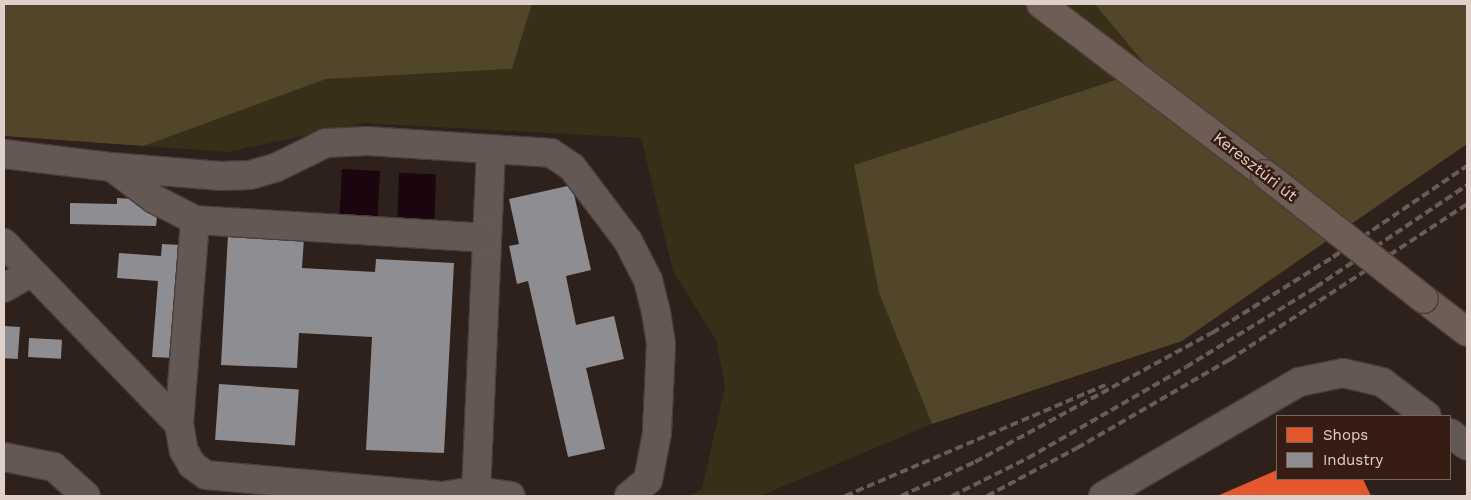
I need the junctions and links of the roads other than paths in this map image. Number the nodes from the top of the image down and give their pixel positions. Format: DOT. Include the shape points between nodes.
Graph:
graph roads {
  1 [pos="1041,4"];
  2 [pos="491,149"];
  3 [pos="4,154"];
  4 [pos="112,167"];
  5 [pos="194,220"];
  6 [pos="486,238"];
  7 [pos="4,243"];
  8 [pos="32,272"];
  9 [pos="4,288"];
  10 [pos="1467,332"];
  11 [pos="1426,415"];
  12 [pos="179,424"];
  13 [pos="1451,434"];
  14 [pos="1467,446"];
  15 [pos="4,458"];
  16 [pos="476,491"];
  17 [pos="86,496"];
  18 [pos="511,496"];
  19 [pos="629,496"];
  20 [pos="1103,496"];
  1 -- 10 [label="main road, Keresztúri út, bridge"];
  2 -- 4 [label="lane" via="367,141 326,143 275,168 250,175 221,176"];
  2 -- 6 [label="lane"];
  2 -- 19 [label="lane" via="551,153 572,168 628,241 648,280 661,344 657,434 648,480 639,491"];
  3 -- 4 [label="lane"];
  4 -- 5 [label="lane" via="154,199"];
  5 -- 6 [label="lane"];
  5 -- 12 [label="lane"];
  6 -- 16 [label="lane"];
  7 -- 8 [label="lane"];
  8 -- 9 [label="lane"];
  8 -- 12 [label="lane"];
  11 -- 20 [label="lane" via="1382,382 1343,373 1299,382"];
  12 -- 16 [label="lane" via="184,451 192,465 206,474 443,496"];
  13 -- 14 [label="lane"];
  15 -- 17 [label="lane" via="54,467"];
  16 -- 18 [label="lane"];
}
